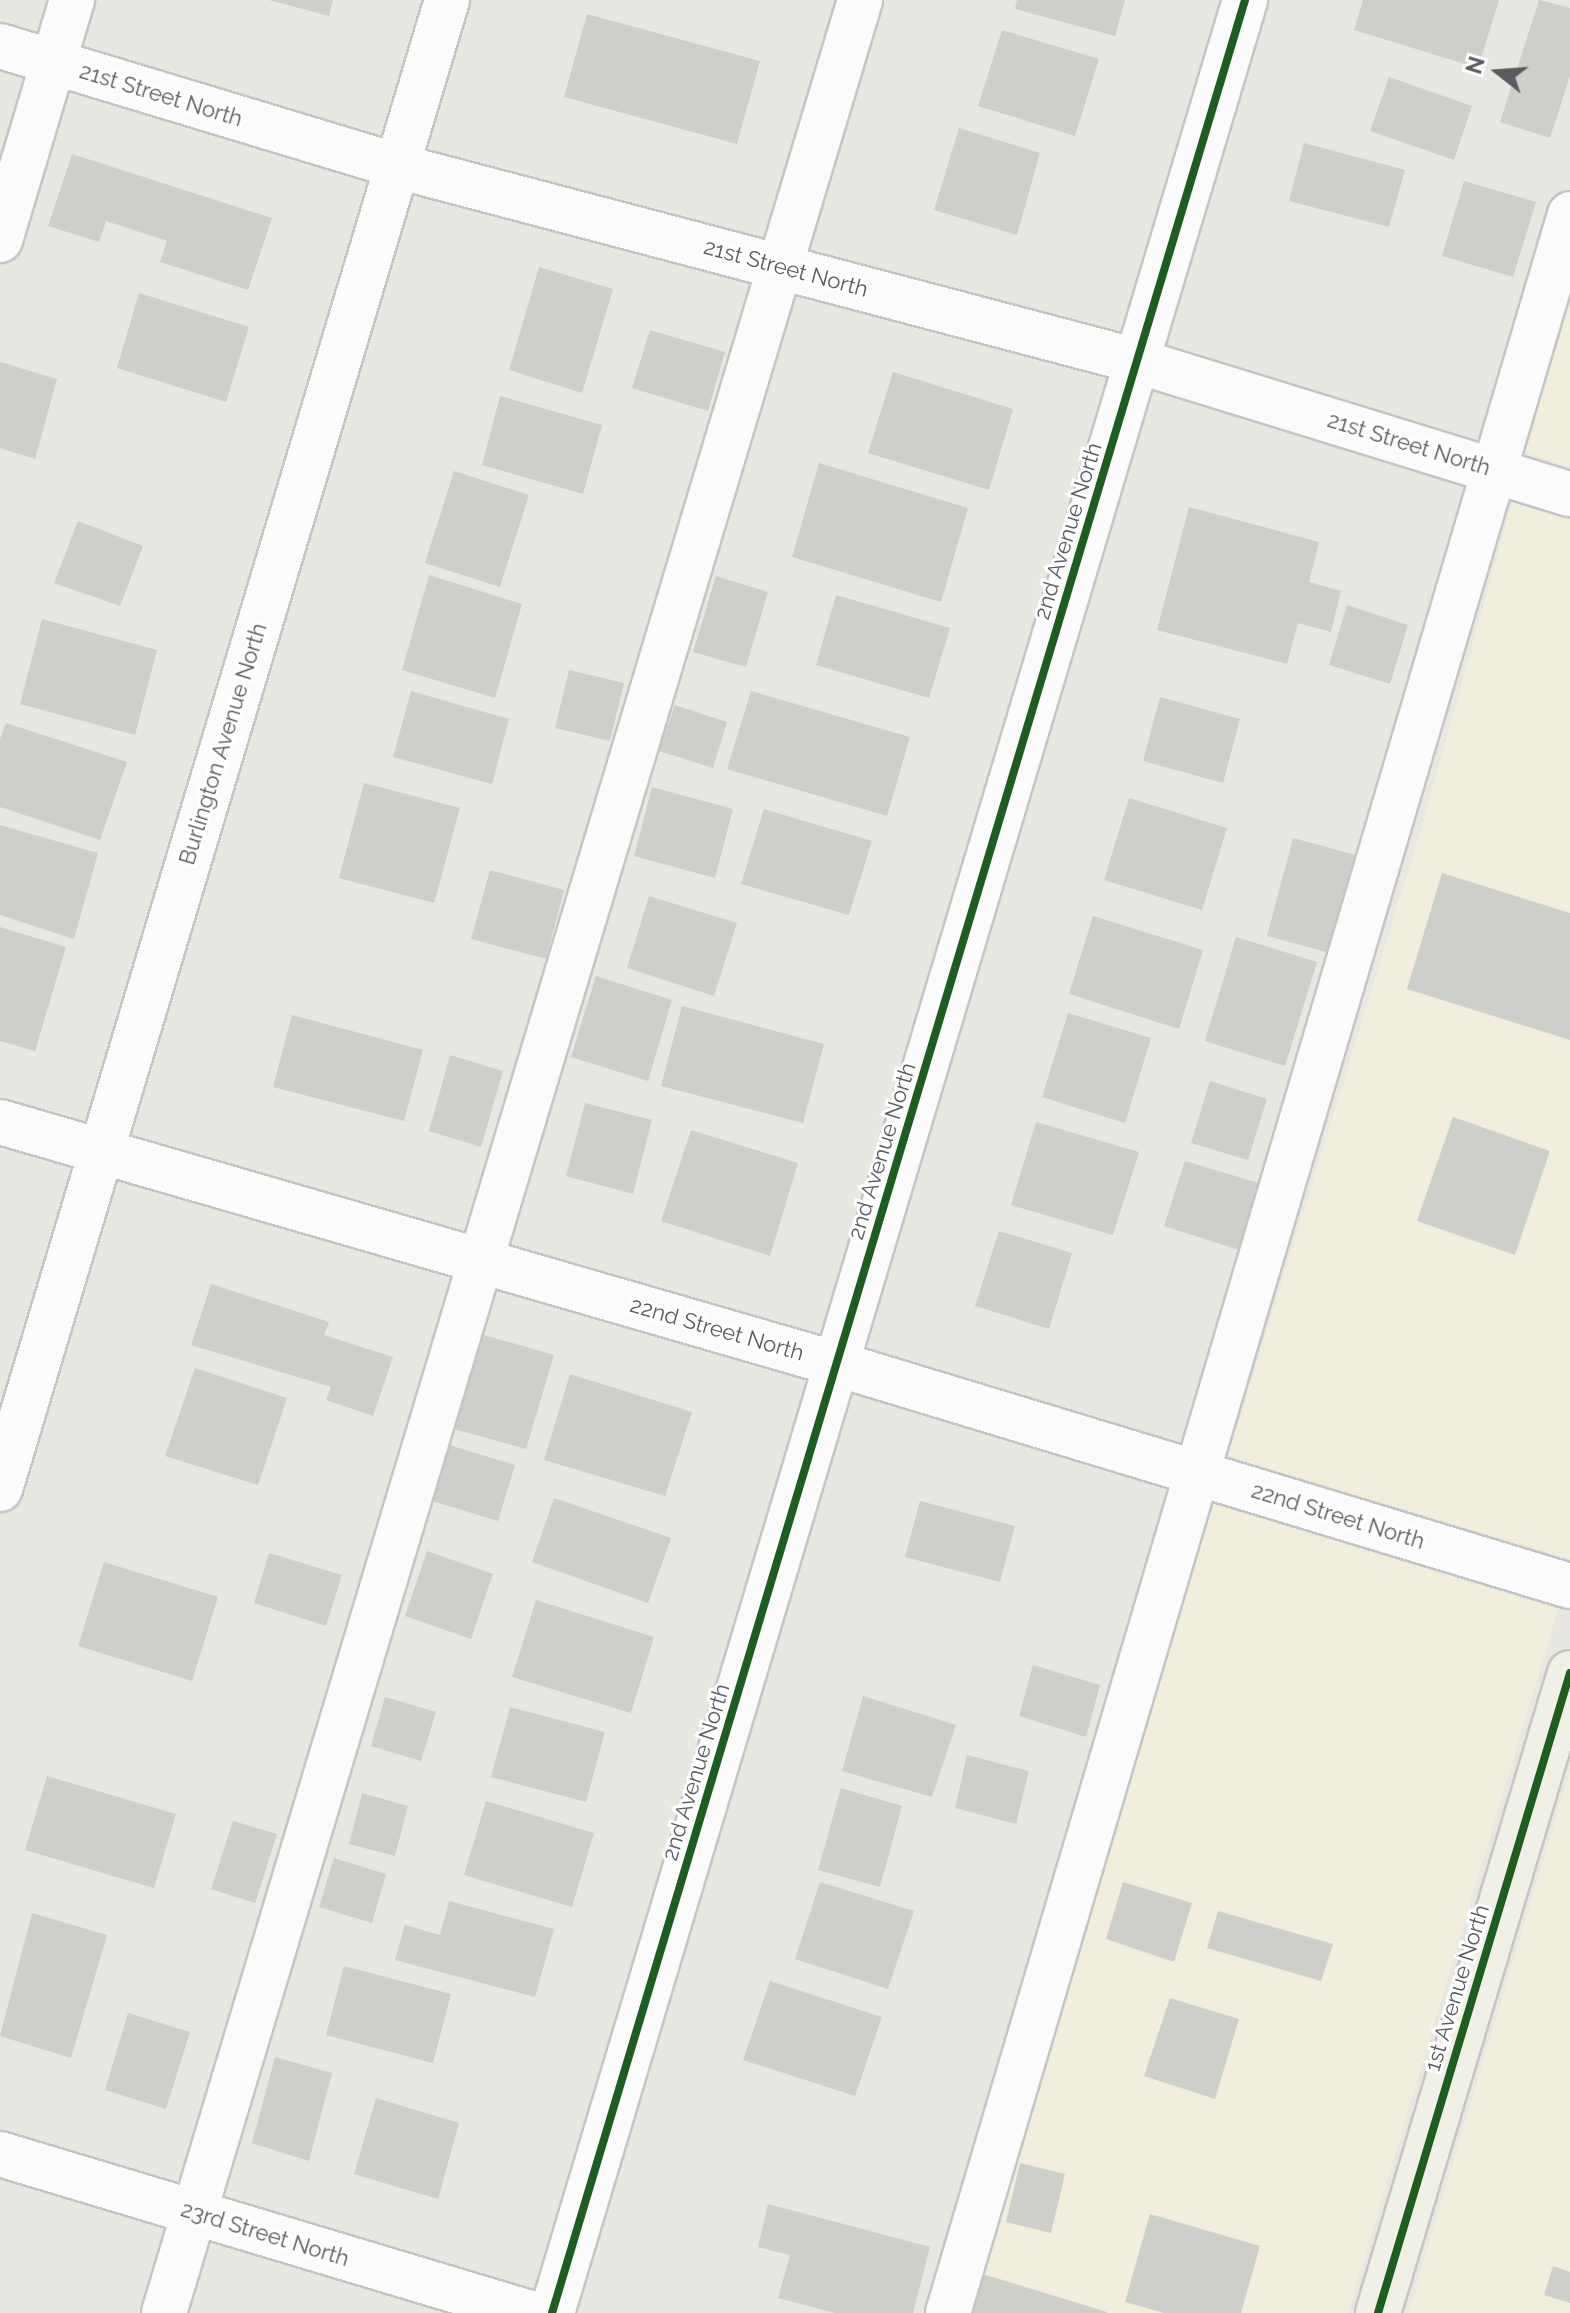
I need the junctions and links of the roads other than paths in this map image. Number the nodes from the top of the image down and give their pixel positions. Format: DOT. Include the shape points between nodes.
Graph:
graph roads {
  1 [pos="72,0"];
  2 [pos="447,0"];
  3 [pos="860,0"];
  4 [pos="1245,0"];
  5 [pos="0,46"];
  6 [pos="53,62"];
  7 [pos="397,166"];
  8 [pos="1570,214"];
  9 [pos="0,240"];
  10 [pos="780,266"];
  11 [pos="1562,273"];
  12 [pos="1137,361"];
  13 [pos="1495,470"];
  14 [pos="1570,494"];
  15 [pos="0,1122"];
  16 [pos="101,1152"];
  17 [pos="480,1261"];
  18 [pos="837,1364"];
  19 [pos="1195,1472"];
  20 [pos="0,1489"];
  21 [pos="1570,1586"];
  22 [pos="1570,1673"];
  23 [pos="0,2154"];
  24 [pos="194,2213"];
  25 [pos="164,2313"];
  26 [pos="530,2313"];
  27 [pos="552,2313"];
  28 [pos="948,2313"];
  29 [pos="1378,2313"];
  1 -- 6 [label="street"];
  2 -- 7 [label="street, Burlington Avenue North"];
  3 -- 10 [label="street"];
  4 -- 12 [label="street, 2nd Avenue North"];
  5 -- 6 [label="street, 21st Street North"];
  6 -- 7 [label="street, 21st Street North"];
  6 -- 9 [label="street"];
  7 -- 10 [label="street, 21st Street North"];
  7 -- 16 [label="street, Burlington Avenue North"];
  8 -- 11 [label="street"];
  10 -- 12 [label="street, 21st Street North"];
  10 -- 17 [label="street"];
  11 -- 13 [label="street"];
  12 -- 13 [label="street, 21st Street North"];
  12 -- 18 [label="street, 2nd Avenue North"];
  13 -- 14 [label="street, 21st Street North"];
  13 -- 19 [label="street"];
  15 -- 16 [label="street, 22nd Street North"];
  16 -- 17 [label="street, 22nd Street North"];
  16 -- 20 [label="street, Burlington Avenue North"];
  17 -- 18 [label="street, 22nd Street North"];
  17 -- 24 [label="street"];
  18 -- 19 [label="street, 22nd Street North"];
  18 -- 27 [label="street, 2nd Avenue North"];
  19 -- 21 [label="street, 22nd Street North"];
  19 -- 28 [label="street"];
  22 -- 29 [label="main road, 1st Avenue North"];
  23 -- 24 [label="street, 23rd Street North"];
  24 -- 25 [label="street"];
  24 -- 26 [label="street, 23rd Street North"];
}
